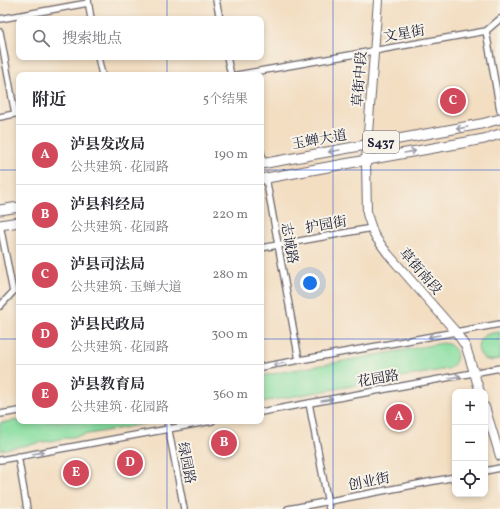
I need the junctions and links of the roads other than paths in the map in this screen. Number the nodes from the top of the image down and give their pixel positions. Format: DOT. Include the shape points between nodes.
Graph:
graph roads {
  1 [pos="216,0"];
  2 [pos="378,0"];
  3 [pos="88,1"];
  4 [pos="90,16"];
  5 [pos="219,16"];
  6 [pos="0,19"];
  7 [pos="500,19"];
  8 [pos="486,31"];
  9 [pos="0,32"];
  10 [pos="374,51"];
  11 [pos="99,60"];
  12 [pos="228,60"];
  13 [pos="101,72"];
  14 [pos="230,72"];
  15 [pos="258,72"];
  16 [pos="16,109"];
  17 [pos="500,110"];
  18 [pos="16,114"];
  19 [pos="0,117"];
  20 [pos="500,119"];
  21 [pos="500,134"];
  22 [pos="367,145"];
  23 [pos="366,160"];
  24 [pos="264,163"];
  25 [pos="264,178"];
  26 [pos="264,182"];
  27 [pos="16,207"];
  28 [pos="0,210"];
  29 [pos="16,222"];
  30 [pos="0,225"];
  31 [pos="372,228"];
  32 [pos="278,245"];
  33 [pos="264,247"];
  34 [pos="16,292"];
  35 [pos="0,306"];
  36 [pos="500,324"];
  37 [pos="456,332"];
  38 [pos="299,360"];
  39 [pos="264,366"];
  40 [pos="500,368"];
  41 [pos="474,373"];
  42 [pos="479,389"];
  43 [pos="309,403"];
  44 [pos="16,411"];
  45 [pos="264,411"];
  46 [pos="0,414"];
  47 [pos="488,417"];
  48 [pos="167,424"];
  49 [pos="196,424"];
  50 [pos="168,429"];
  51 [pos="18,456"];
  52 [pos="500,456"];
  53 [pos="0,460"];
  54 [pos="500,468"];
  55 [pos="488,470"];
  56 [pos="452,478"];
  57 [pos="328,501"];
  58 [pos="27,509"];
  59 [pos="184,509"];
  60 [pos="288,509"];
  61 [pos="329,509"];
  1 -- 5 [label="street"];
  2 -- 10 [label="main road, 草街中段"];
  3 -- 4 [label="street"];
  3 -- 6 [label="street"];
  7 -- 8 [label="street"];
  8 -- 10 [label="street, 文星街"];
  8 -- 17 [label="street"];
  9 -- 16 [label="street"];
  10 -- 15 [label="street, 文星街"];
  10 -- 22 [label="main road, 草街中段"];
  11 -- 13 [label="street"];
  12 -- 14 [label="street"];
  18 -- 19 [label="street"];
  20 -- 22 [label="main road, 玉蝉大道 / S437, one-way"];
  23 -- 21 [label="main road, 玉蝉大道 / S437, one-way"];
  22 -- 23 [label="main road, 草街中段"];
  22 -- 24 [label="main road, 玉蝉大道 / S437, one-way"];
  23 -- 25 [label="main road, 玉蝉大道 / S437"];
  23 -- 31 [label="main road, 草街南段" via="367,214"];
  26 -- 32 [label="street, 志诚路"];
  27 -- 28 [label="main road"];
  29 -- 30 [label="main road"];
  30 -- 34 [label="street"];
  31 -- 32 [label="street, 护园街"];
  31 -- 37 [label="main road, 草街南段" via="388,254"];
  32 -- 33 [label="street, 护园街"];
  32 -- 38 [label="street, 志诚路"];
  34 -- 35 [label="street"];
  36 -- 37 [label="street"];
  37 -- 38 [label="street, one-way"];
  37 -- 41 [label="main road, 草街南段" via="466,347"];
  38 -- 39 [label="street, one-way"];
  40 -- 41 [label="street, 花园路"];
  41 -- 42 [label="main road, 草街南段"];
  43 -- 41 [label="street, 花园路, one-way"];
  43 -- 45 [label="street, 花园路"];
  43 -- 57 [label="street"];
  44 -- 46 [label="street"];
  47 -- 52 [label="main road"];
  48 -- 50 [label="street, 绿园路"];
  49 -- 50 [label="street"];
  51 -- 50 [label="street, one-way"];
  50 -- 59 [label="street, 绿园路"];
  51 -- 53 [label="street"];
  51 -- 58 [label="street"];
  54 -- 55 [label="street"];
  56 -- 57 [label="street, 创业街"];
  57 -- 60 [label="street, 创业街"];
  57 -- 61 [label="street"];
}
